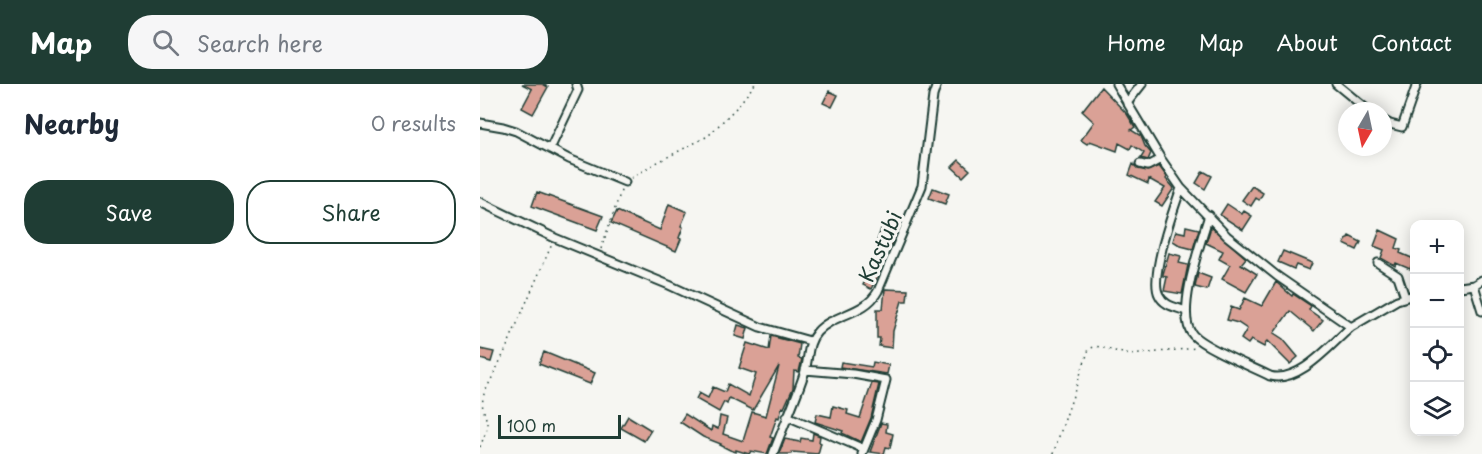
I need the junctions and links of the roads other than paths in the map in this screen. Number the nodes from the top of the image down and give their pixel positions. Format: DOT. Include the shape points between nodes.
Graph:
graph roads {
  1 [pos="576,84"];
  2 [pos="937,84"];
  3 [pos="1116,84"];
  4 [pos="1142,84"];
  5 [pos="1336,84"];
  6 [pos="1417,84"];
  7 [pos="1358,102"];
  8 [pos="1126,103"];
  9 [pos="480,123"];
  10 [pos="1392,124"];
  11 [pos="550,149"];
  12 [pos="1161,159"];
  13 [pos="1140,164"];
  14 [pos="625,182"];
  15 [pos="1181,188"];
  16 [pos="480,202"];
  17 [pos="1209,215"];
  18 [pos="1378,262"];
  19 [pos="1482,280"];
  20 [pos="1474,285"];
  21 [pos="1464,286"];
  22 [pos="1410,296"];
  23 [pos="1405,297"];
  24 [pos="1482,310"];
  25 [pos="1186,311"];
  26 [pos="1351,327"];
  27 [pos="810,341"];
  28 [pos="805,370"];
  29 [pos="787,416"];
  30 [pos="863,452"];
  31 [pos="773,454"];
  1 -- 11 [label="street" via="578,90"];
  2 -- 27 [label="street, Kastubi" via="921,191 878,291 865,306 822,327"];
  3 -- 8 [label="street"];
  4 -- 8 [label="street"];
  5 -- 7 [label="street"];
  6 -- 10 [label="street" via="1402,127"];
  8 -- 12 [label="street"];
  9 -- 11 [label="street" via="516,131"];
  11 -- 14 [label="street"];
  12 -- 13 [label="street" via="1148,166"];
  12 -- 15 [label="street"];
  15 -- 17 [label="street"];
  15 -- 25 [label="street" via="1164,240 1156,286 1166,304"];
  16 -- 27 [label="street" via="760,327"];
  17 -- 25 [label="street"];
  17 -- 26 [label="street" via="1227,236 1276,276"];
  18 -- 23 [label="street" via="1398,276"];
  19 -- 20 [label="street"];
  20 -- 21 [label="street"];
  20 -- 24 [label="street"];
  22 -- 23 [label="street"];
  23 -- 26 [label="street"];
  25 -- 26 [label="street" via="1193,335 1279,378 1305,368"];
  27 -- 28 [label="street"];
  28 -- 29 [label="street"];
  28 -- 30 [label="street" via="886,380"];
  29 -- 30 [label="street"];
  29 -- 31 [label="street"];
}
